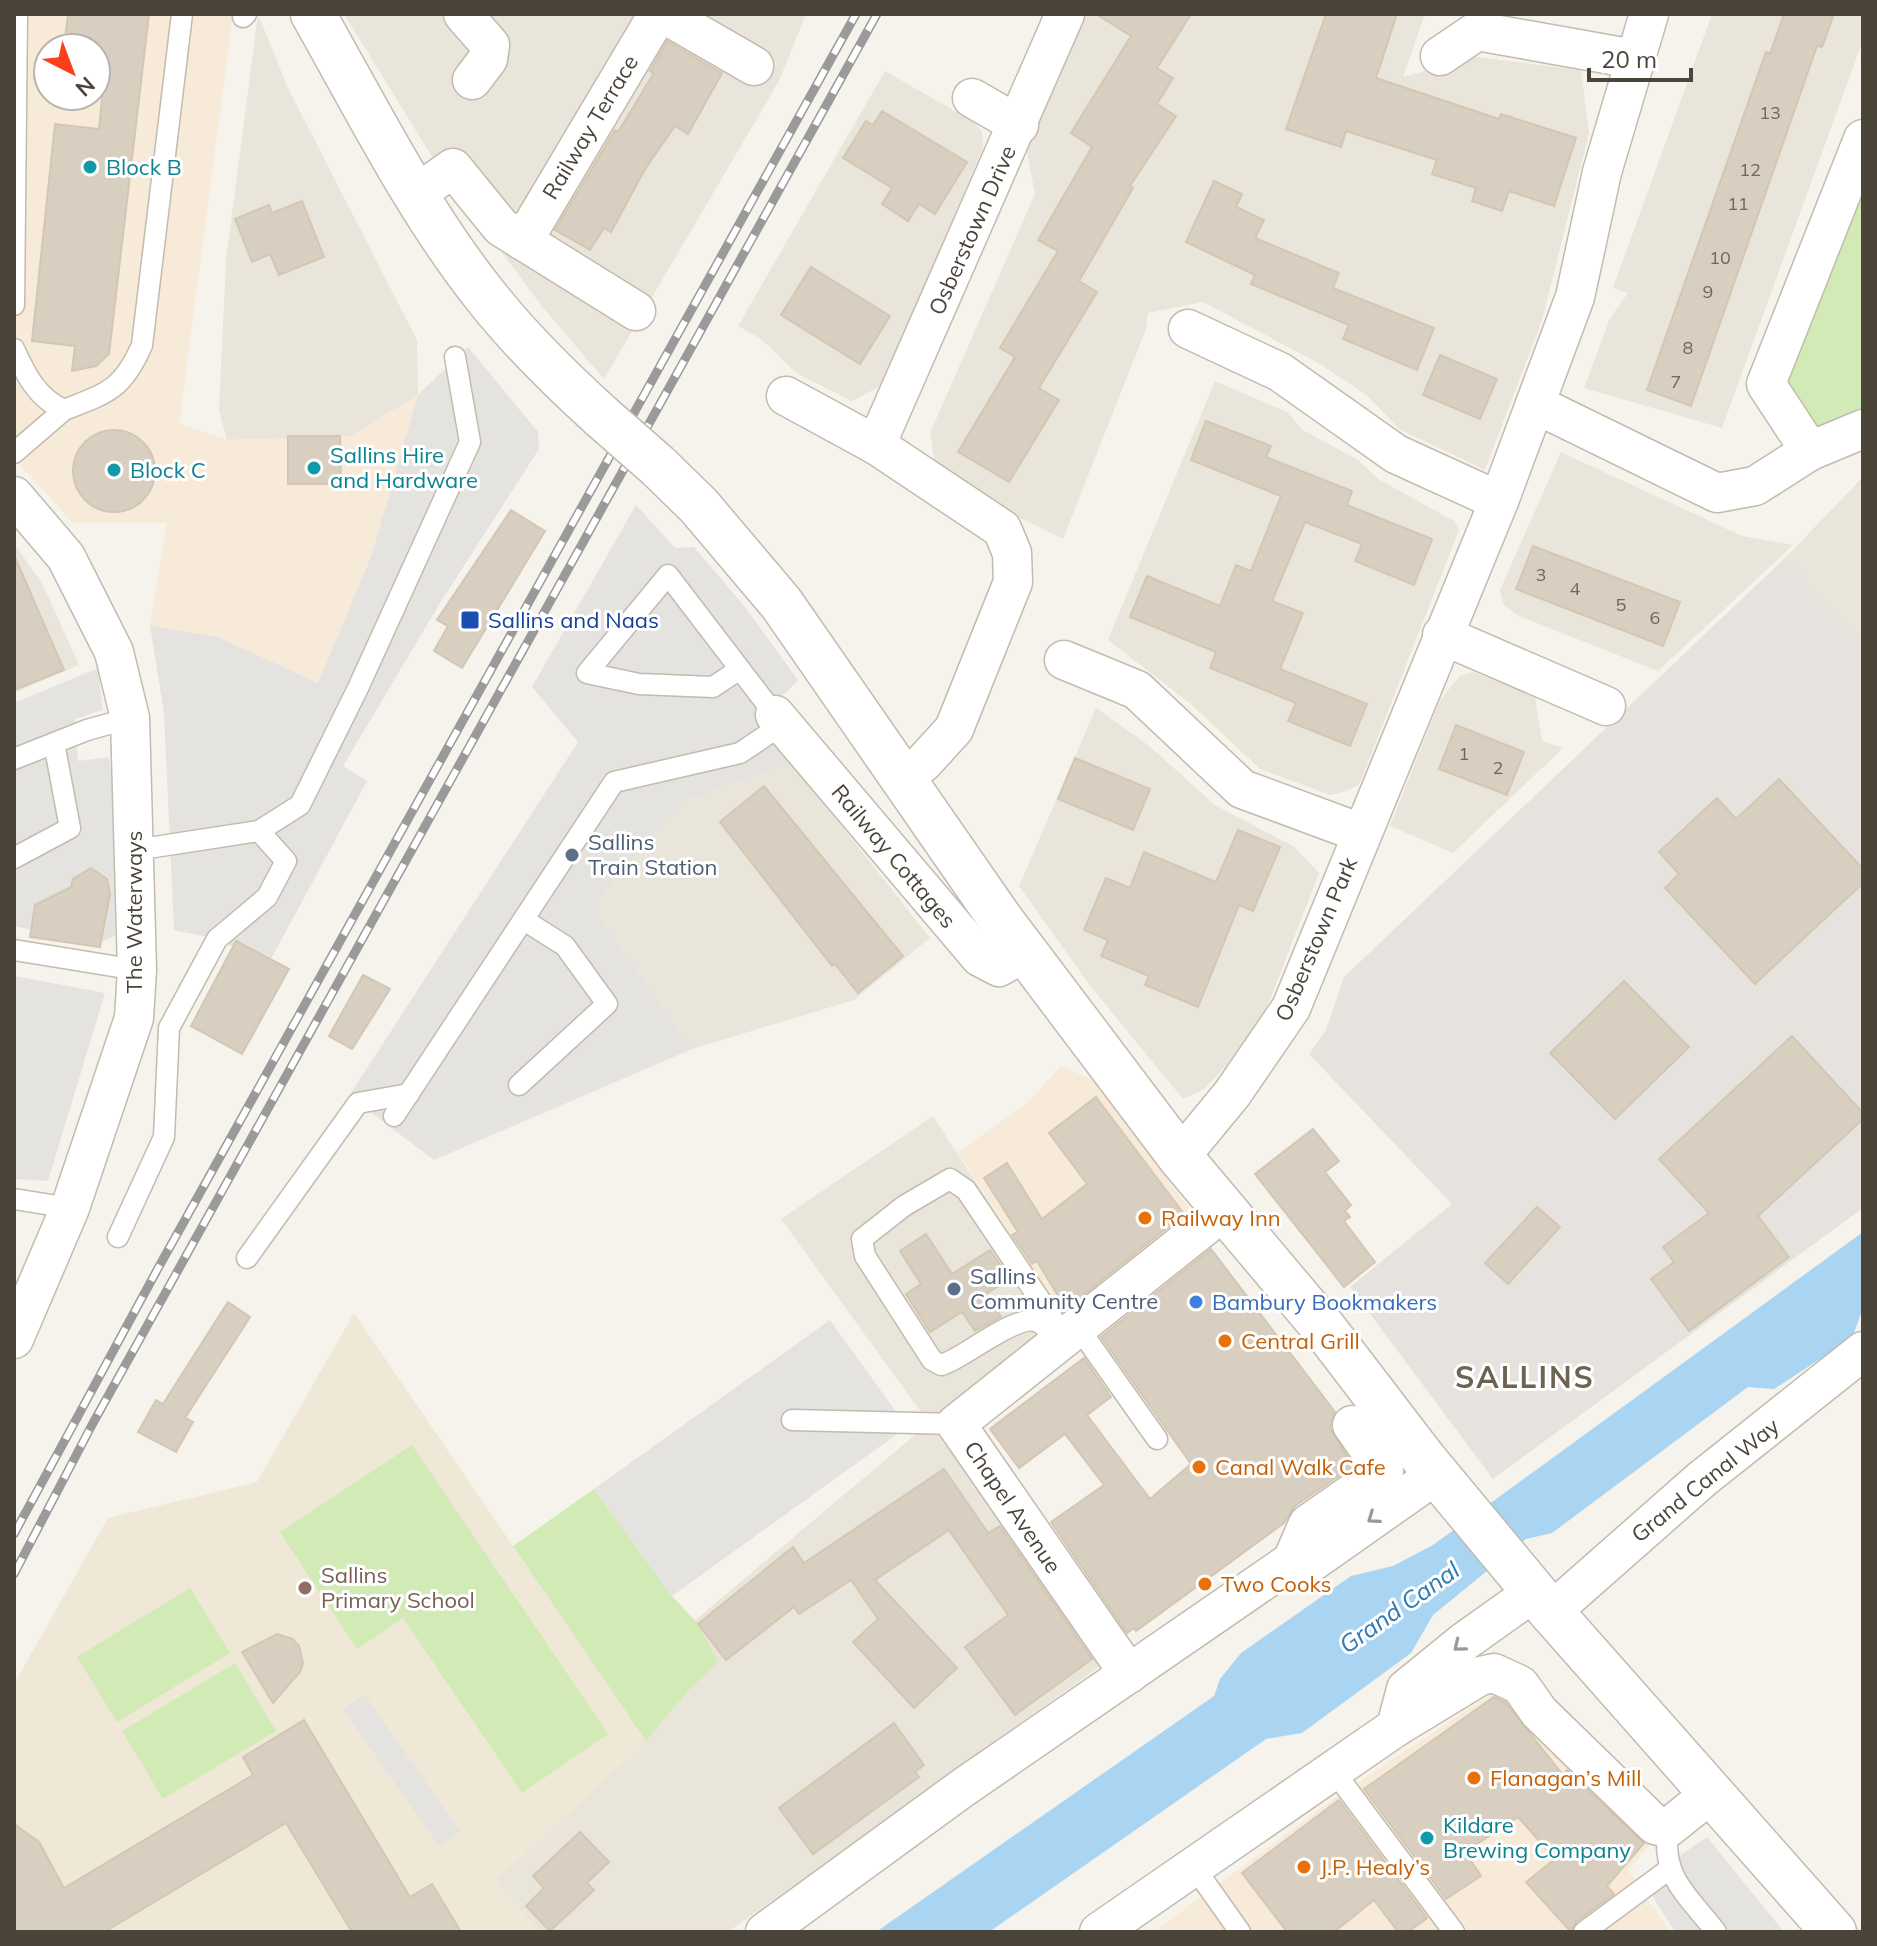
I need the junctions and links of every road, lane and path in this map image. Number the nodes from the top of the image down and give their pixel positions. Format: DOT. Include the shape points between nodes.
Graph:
graph roads {
  1 [pos="17,14"];
  2 [pos="182,14"];
  3 [pos="313,14"];
  4 [pos="463,14"];
  5 [pos="661,14"];
  6 [pos="1065,14"];
  7 [pos="1649,14"];
  8 [pos="1542,27"];
  9 [pos="1440,56"];
  10 [pos="1634,59"];
  11 [pos="754,66"];
  12 [pos="472,80"];
  13 [pos="972,98"];
  14 [pos="1019,125"];
  15 [pos="1863,139"];
  16 [pos="415,195"];
  17 [pos="523,241"];
  18 [pos="14,305"];
  19 [pos="636,311"];
  20 [pos="1188,329"];
  21 [pos="14,349"];
  22 [pos="455,357"];
  23 [pos="786,396"];
  24 [pos="1535,404"];
  25 [pos="64,410"];
  26 [pos="1863,429"];
  27 [pos="876,445"];
  28 [pos="1810,451"];
  29 [pos="14,453"];
  30 [pos="14,496"];
  31 [pos="1499,501"];
  32 [pos="1442,635"];
  33 [pos="1064,660"];
  34 [pos="740,669"];
  35 [pos="1606,706"];
  36 [pos="130,718"];
  37 [pos="779,720"];
  38 [pos="54,743"];
  39 [pos="14,759"];
  40 [pos="903,777"];
  41 [pos="259,831"];
  42 [pos="1361,833"];
  43 [pos="135,850"];
  44 [pos="14,858"];
  45 [pos="524,920"];
  46 [pos="14,950"];
  47 [pos="1025,952"];
  48 [pos="137,970"];
  49 [pos="519,1085"];
  50 [pos="409,1094"];
  51 [pos="394,1116"];
  52 [pos="1180,1157"];
  53 [pos="14,1199"];
  54 [pos="70,1208"];
  55 [pos="1225,1210"];
  56 [pos="118,1237"];
  57 [pos="247,1258"];
  58 [pos="1067,1336"];
  59 [pos="14,1339"];
  60 [pos="1863,1351"];
  61 [pos="792,1420"];
  62 [pos="956,1424"];
  63 [pos="1352,1425"];
  64 [pos="1157,1439"];
  65 [pos="1449,1488"];
  66 [pos="1292,1561"];
  67 [pos="1534,1592"];
  68 [pos="1129,1674"];
  69 [pos="1396,1727"];
  70 [pos="1333,1770"];
  71 [pos="1709,1795"];
  72 [pos="1668,1828"];
  73 [pos="1194,1867"];
  74 [pos="1668,1870"];
  75 [pos="776,1924"];
  76 [pos="1099,1932"];
  77 [pos="1240,1932"];
  78 [pos="1454,1932"];
  79 [pos="1584,1932"];
  80 [pos="1716,1932"];
  81 [pos="1834,1932"];
  1 -- 18 [label="lane"];
  2 -- 25 [label="lane" via="142,345 128,376 100,396"];
  3 -- 16 [label="street"];
  4 -- 12 [label="street" via="490,45 488,59"];
  5 -- 11 [label="street, Railway Terrace"];
  5 -- 17 [label="street, Railway Terrace"];
  6 -- 14 [label="street, Osberstown Drive"];
  7 -- 10 [label="street, Osberstown Park"];
  8 -- 9 [label="street" via="1477,31"];
  8 -- 10 [label="street"];
  10 -- 24 [label="street, Osberstown Park" via="1575,297"];
  13 -- 14 [label="street"];
  14 -- 27 [label="street, Osberstown Drive"];
  15 -- 28 [label="street" via="1766,384"];
  16 -- 17 [label="street" via="453,168 501,227"];
  16 -- 40 [label="street, bridge" via="508,323 709,516 781,603"];
  17 -- 19 [label="street"];
  20 -- 31 [label="street" via="1280,372 1396,454"];
  21 -- 25 [label="lane" via="47,403"];
  22 -- 41 [label="lane" via="470,442 300,805"];
  23 -- 27 [label="street"];
  24 -- 28 [label="street" via="1717,493 1755,486"];
  24 -- 31 [label="street, Osberstown Park"];
  25 -- 29 [label="lane"];
  26 -- 28 [label="street"];
  27 -- 40 [label="street" via="1002,529 1012,553 1013,582 954,729"];
  30 -- 36 [label="street, The Waterways" via="66,557 114,652"];
  31 -- 32 [label="street, Osberstown Park"];
  32 -- 35 [label="street"];
  32 -- 42 [label="street, Osberstown Park"];
  33 -- 42 [label="street, Osberstown Park" via="1137,690 1242,789"];
  34 -- 34 [label="lane" via="668,575 587,673 639,684 713,687"];
  34 -- 37 [label="lane"];
  36 -- 38 [label="lane"];
  36 -- 43 [label="street, The Waterways"];
  37 -- 45 [label="lane" via="740,753 614,782"];
  37 -- 47 [label="street, Railway Cottages" via="980,957 999,967"];
  38 -- 39 [label="lane"];
  38 -- 44 [label="lane" via="70,828"];
  40 -- 47 [label="street"];
  41 -- 43 [label="lane"];
  41 -- 56 [label="lane" via="286,861 267,897 217,939 169,1028 164,1137"];
  42 -- 52 [label="street, Osberstown Park" via="1291,1008 1232,1094"];
  43 -- 48 [label="street, The Waterways"];
  45 -- 49 [label="lane" via="565,946 607,1004"];
  45 -- 50 [label="lane"];
  46 -- 48 [label="lane"];
  47 -- 52 [label="street"];
  48 -- 54 [label="street, The Waterways" via="134,1018"];
  50 -- 51 [label="lane"];
  50 -- 57 [label="lane" via="358,1103"];
  52 -- 55 [label="street"];
  53 -- 54 [label="lane"];
  54 -- 59 [label="street, The Waterways"];
  55 -- 58 [label="street, Chapel Avenue"];
  55 -- 65 [label="street"];
  58 -- 58 [label="lane" via="1030,1320 1011,1325 941,1365 932,1360 865,1256 862,1239 950,1179 966,1190"];
  58 -- 62 [label="street, Chapel Avenue"];
  58 -- 64 [label="lane"];
  60 -- 67 [label="street, Grand Canal Way" via="1702,1479"];
  61 -- 62 [label="lane"];
  62 -- 68 [label="street, Chapel Avenue"];
  63 -- 66 [label="street" via="1384,1471 1308,1524"];
  65 -- 66 [label="street, one-way" via="1312,1562"];
  65 -- 67 [label="street"];
  66 -- 68 [label="street"];
  67 -- 69 [label="street, Grand Canal Way, one-way" via="1406,1689"];
  67 -- 71 [label="street"];
  68 -- 75 [label="street"];
  69 -- 70 [label="street"];
  69 -- 72 [label="street" via="1480,1676 1506,1677 1520,1685 1539,1712 1655,1825"];
  70 -- 73 [label="street"];
  70 -- 78 [label="lane"];
  71 -- 72 [label="street"];
  71 -- 81 [label="street"];
  72 -- 74 [label="lane"];
  73 -- 76 [label="street"];
  73 -- 77 [label="lane"];
  74 -- 79 [label="lane"];
  74 -- 80 [label="lane"];
}
